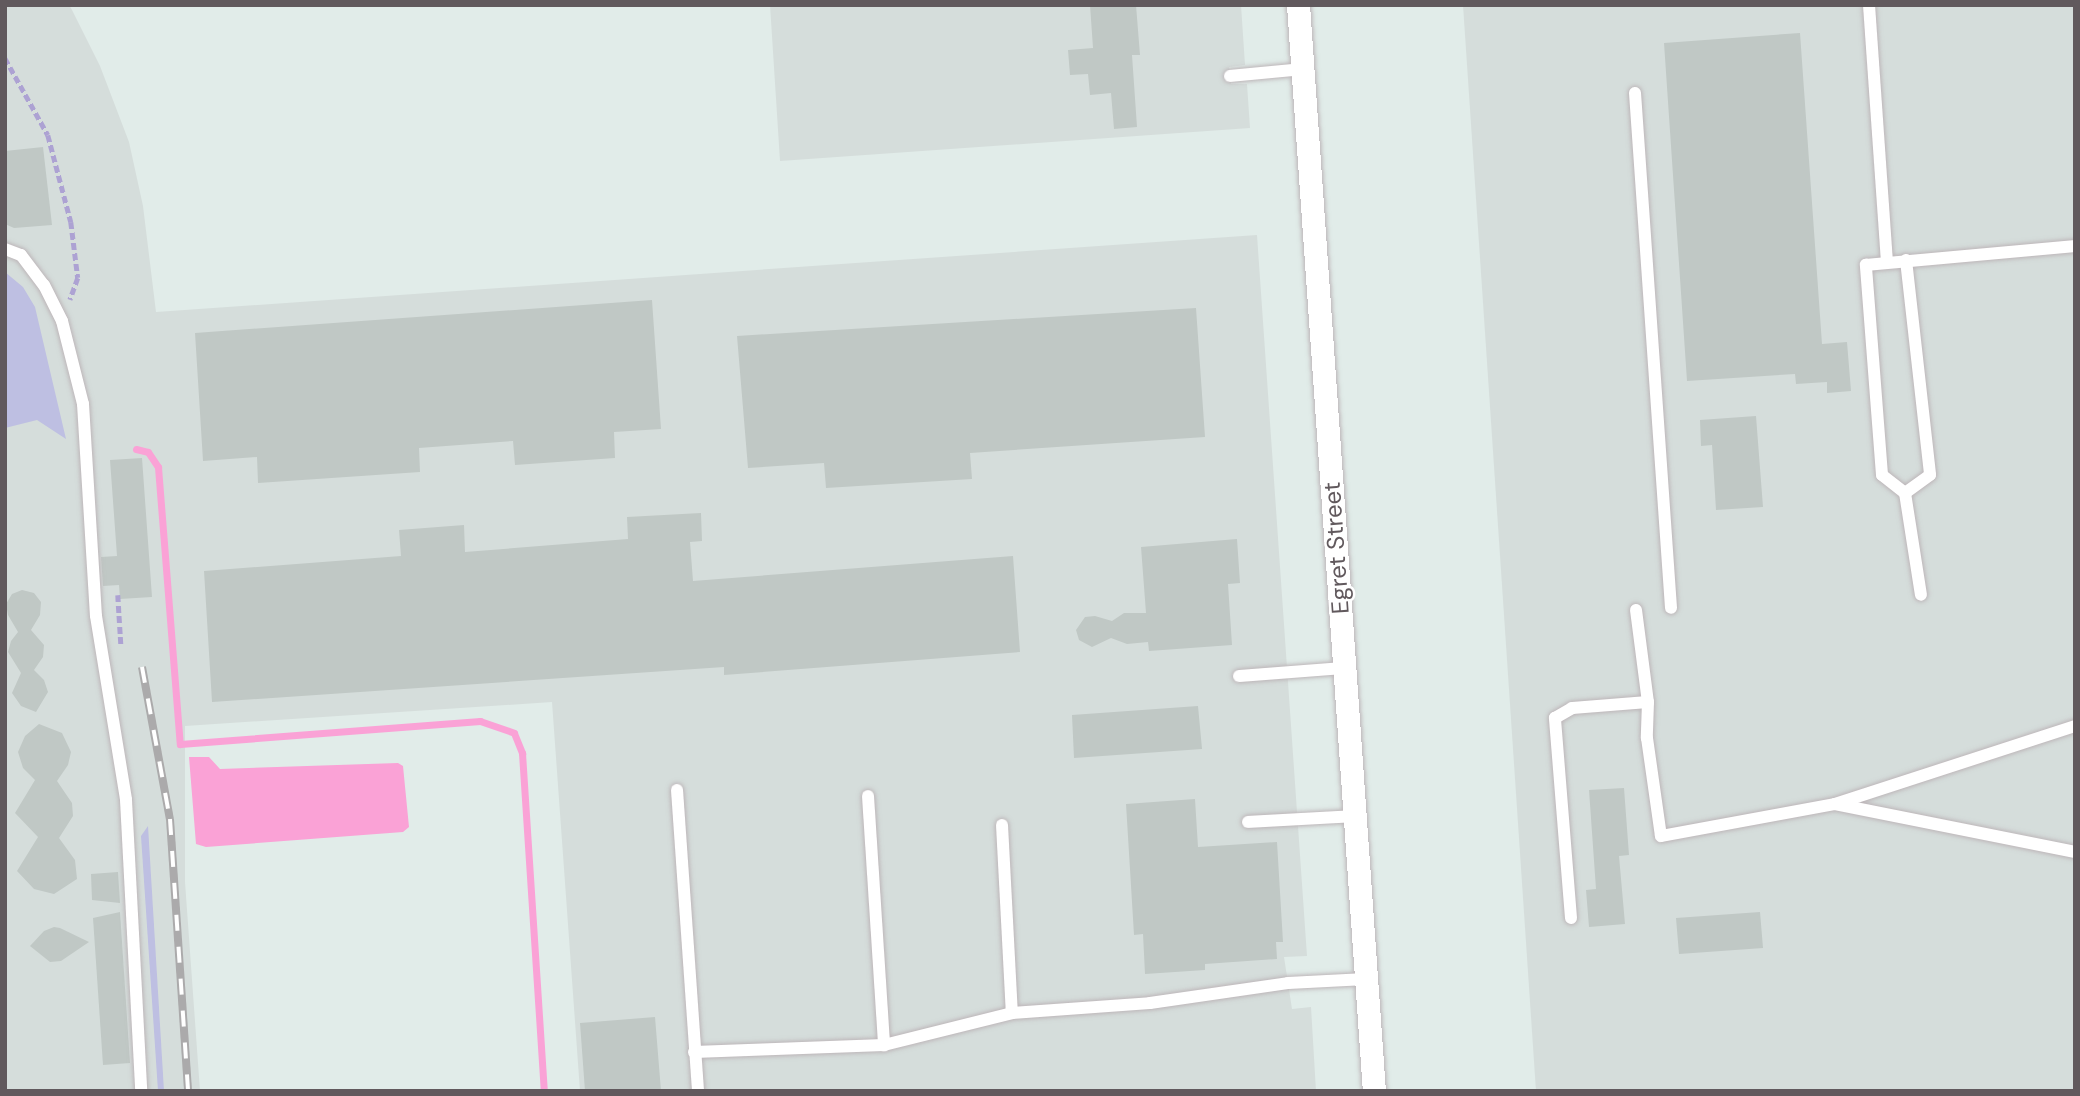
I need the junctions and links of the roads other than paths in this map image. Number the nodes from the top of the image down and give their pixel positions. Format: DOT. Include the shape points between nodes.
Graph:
graph roads {
  1 [pos="1298,5"];
  2 [pos="1869,5"];
  3 [pos="1303,69"];
  4 [pos="1230,76"];
  5 [pos="1635,93"];
  6 [pos="2075,246"];
  7 [pos="5,249"];
  8 [pos="1906,260"];
  9 [pos="1887,261"];
  10 [pos="1905,493"];
  11 [pos="1921,595"];
  12 [pos="1671,608"];
  13 [pos="1636,610"];
  14 [pos="1345,668"];
  15 [pos="1239,676"];
  16 [pos="1648,702"];
  17 [pos="2075,726"];
  18 [pos="677,790"];
  19 [pos="868,796"];
  20 [pos="1835,804"];
  21 [pos="1355,816"];
  22 [pos="1248,822"];
  23 [pos="1002,825"];
  24 [pos="2075,852"];
  25 [pos="1571,918"];
  26 [pos="1366,979"];
  27 [pos="1012,1013"];
  28 [pos="884,1045"];
  29 [pos="694,1052"];
  30 [pos="141,1091"];
  31 [pos="698,1091"];
  32 [pos="1374,1091"];
  1 -- 3 [label="street, Egret Street"];
  2 -- 9 [label="lane"];
  3 -- 4 [label="lane"];
  3 -- 14 [label="street, Egret Street"];
  5 -- 12 [label="lane"];
  6 -- 8 [label="lane"];
  7 -- 30 [label="lane" via="21,255 44,285 62,321 83,404 96,616 126,800"];
  8 -- 9 [label="lane"];
  8 -- 10 [label="lane" via="1930,475"];
  9 -- 10 [label="lane" via="1866,265 1882,475"];
  10 -- 11 [label="lane"];
  13 -- 16 [label="lane"];
  14 -- 15 [label="lane"];
  14 -- 21 [label="street, Egret Street"];
  16 -- 20 [label="lane" via="1647,738 1661,836"];
  16 -- 25 [label="lane" via="1572,708 1555,718"];
  17 -- 20 [label="lane"];
  18 -- 29 [label="lane"];
  19 -- 28 [label="lane"];
  20 -- 24 [label="lane"];
  21 -- 22 [label="lane"];
  21 -- 26 [label="street, Egret Street"];
  23 -- 27 [label="lane"];
  26 -- 27 [label="lane"];
  26 -- 32 [label="street, Egret Street"];
  27 -- 28 [label="lane"];
  28 -- 29 [label="lane"];
  29 -- 31 [label="lane"];
}
